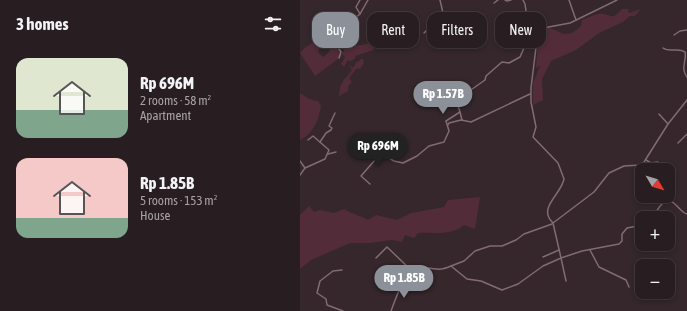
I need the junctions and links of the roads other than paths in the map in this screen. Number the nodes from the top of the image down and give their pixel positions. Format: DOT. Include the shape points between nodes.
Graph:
graph roads {
  1 [pos="360,0"];
  2 [pos="368,0"];
  3 [pos="440,0"];
  4 [pos="498,0"];
  5 [pos="505,0"];
  6 [pos="512,0"];
  7 [pos="523,0"];
  8 [pos="569,0"];
  9 [pos="617,0"];
  10 [pos="494,3"];
  11 [pos="443,12"];
  12 [pos="526,12"];
  13 [pos="360,14"];
  14 [pos="576,20"];
  15 [pos="546,28"];
  16 [pos="427,30"];
  17 [pos="687,30"];
  18 [pos="424,33"];
  19 [pos="674,35"];
  20 [pos="339,48"];
  21 [pos="524,48"];
  22 [pos="536,48"];
  23 [pos="663,48"];
  24 [pos="339,58"];
  25 [pos="687,77"];
  26 [pos="530,94"];
  27 [pos="687,100"];
  28 [pos="684,103"];
  29 [pos="687,105"];
  30 [pos="460,112"];
  31 [pos="335,113"];
  32 [pos="659,114"];
  33 [pos="462,120"];
  34 [pos="668,124"];
  35 [pos="449,127"];
  36 [pos="687,134"];
  37 [pos="308,140"];
  38 [pos="357,140"];
  39 [pos="320,142"];
  40 [pos="678,143"];
  41 [pos="378,151"];
  42 [pos="336,152"];
  43 [pos="327,154"];
  44 [pos="646,160"];
  45 [pos="300,161"];
  46 [pos="658,162"];
  47 [pos="305,168"];
  48 [pos="300,170"];
  49 [pos="302,172"];
  50 [pos="300,175"];
  51 [pos="370,184"];
  52 [pos="657,211"];
  53 [pos="687,214"];
  54 [pos="552,224"];
  55 [pos="635,226"];
  56 [pos="560,250"];
  57 [pos="590,250"];
  58 [pos="376,258"];
  59 [pos="543,258"];
  60 [pos="561,258"];
  61 [pos="451,266"];
  62 [pos="342,270"];
  63 [pos="412,271"];
  64 [pos="566,281"];
  65 [pos="629,287"];
  66 [pos="343,311"];
  67 [pos="392,311"];
  1 -- 13 [label="street" via="356,7"];
  2 -- 13 [label="street"];
  3 -- 11 [label="street"];
  4 -- 10 [label="street"];
  5 -- 6 [label="street"];
  7 -- 12 [label="street"];
  8 -- 14 [label="street"];
  9 -- 14 [label="street"];
  14 -- 15 [label="street"];
  16 -- 18 [label="street"];
  17 -- 19 [label="street"];
  20 -- 24 [label="street"];
  21 -- 30 [label="street" via="518,59 509,64 502,62 486,76 485,80 470,90 467,99 458,106"];
  22 -- 26 [label="street"];
  23 -- 25 [label="street" via="685,52 683,67"];
  26 -- 33 [label="street" via="470,122"];
  26 -- 54 [label="street" via="536,127 534,138 553,158 564,179 560,191 547,210"];
  27 -- 28 [label="street"];
  28 -- 29 [label="street"];
  28 -- 34 [label="street"];
  30 -- 33 [label="street"];
  30 -- 35 [label="street" via="446,120"];
  31 -- 39 [label="street" via="329,126 331,130"];
  32 -- 34 [label="street"];
  33 -- 35 [label="street" via="448,124"];
  34 -- 44 [label="street"];
  35 -- 41 [label="street" via="444,142 429,146 403,163 394,161"];
  36 -- 40 [label="street"];
  37 -- 39 [label="street" via="313,136"];
  38 -- 41 [label="street"];
  39 -- 43 [label="street" via="329,149"];
  41 -- 51 [label="street" via="375,160 361,176"];
  42 -- 43 [label="street"];
  43 -- 47 [label="street" via="324,160"];
  44 -- 46 [label="street" via="651,163"];
  44 -- 54 [label="street" via="641,164 624,166 609,173 594,192"];
  45 -- 47 [label="street"];
  47 -- 49 [label="street"];
  48 -- 49 [label="street"];
  49 -- 50 [label="street"];
  52 -- 53 [label="street" via="663,203 669,201 674,202"];
  54 -- 56 [label="street"];
  54 -- 61 [label="street" via="524,234 502,246 490,246 475,251 464,261"];
  55 -- 57 [label="street" via="627,228 619,244"];
  56 -- 59 [label="street"];
  56 -- 60 [label="street"];
  57 -- 60 [label="street"];
  57 -- 65 [label="street" via="599,267 628,282"];
  58 -- 63 [label="street" via="387,247"];
  60 -- 61 [label="street" via="543,266 518,284 502,290 481,281 467,279"];
  60 -- 64 [label="street"];
  61 -- 63 [label="street" via="440,271 426,268"];
  62 -- 66 [label="street" via="333,271 320,281 317,293 326,299 326,305"];
  63 -- 67 [label="street" via="404,281"];
}
